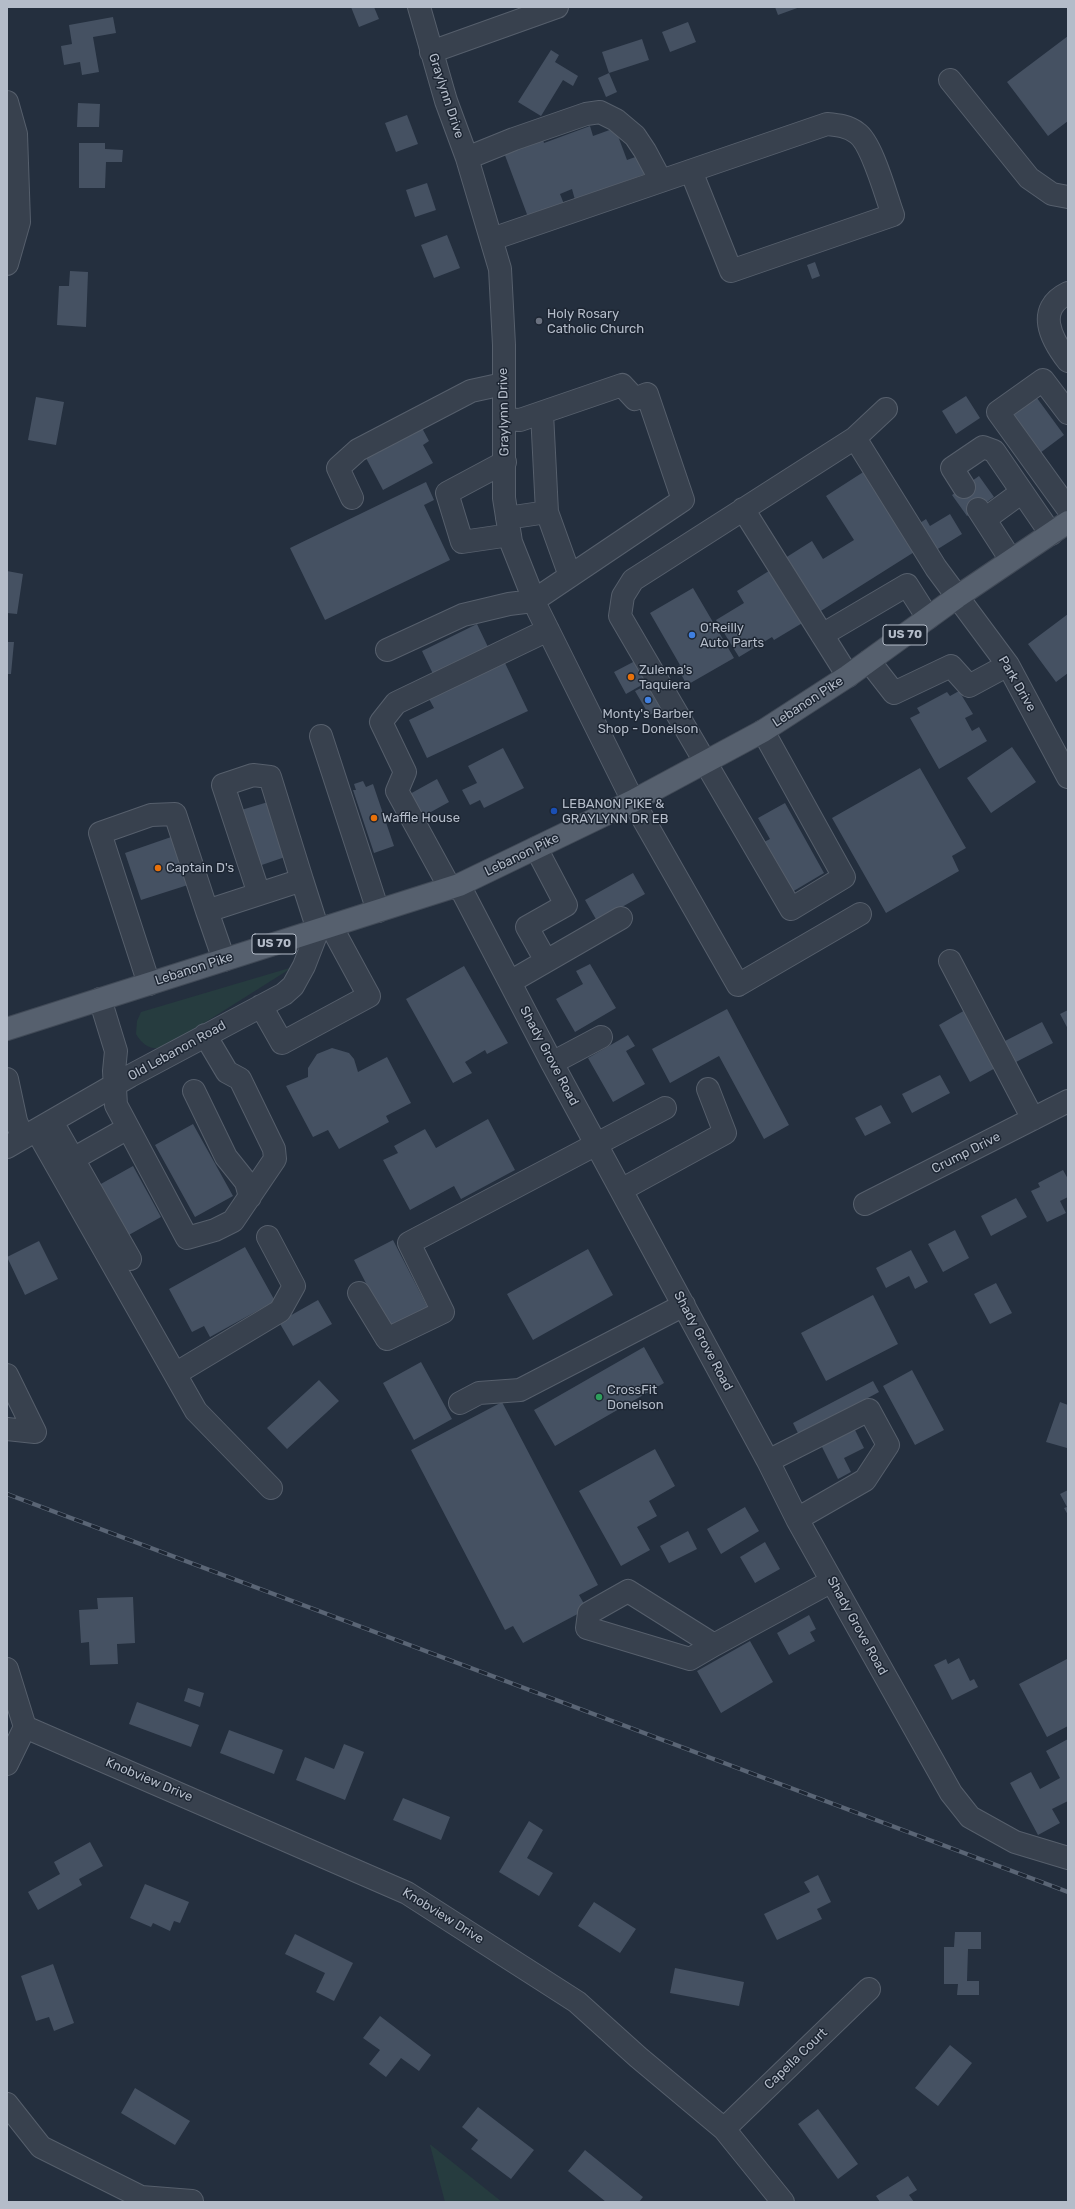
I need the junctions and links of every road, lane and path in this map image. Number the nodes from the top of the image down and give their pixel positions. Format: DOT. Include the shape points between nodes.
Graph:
graph roads {
  1 [pos="419,7"];
  2 [pos="557,7"];
  3 [pos="431,52"];
  4 [pos="950,80"];
  5 [pos="7,102"];
  6 [pos="467,158"];
  7 [pos="691,171"];
  8 [pos="661,181"];
  9 [pos="1068,197"];
  10 [pos="492,239"];
  11 [pos="7,264"];
  12 [pos="1068,293"];
  13 [pos="1068,361"];
  14 [pos="503,384"];
  15 [pos="886,409"];
  16 [pos="542,412"];
  17 [pos="1068,413"];
  18 [pos="504,419"];
  19 [pos="855,438"];
  20 [pos="505,462"];
  21 [pos="964,487"];
  22 [pos="1022,492"];
  23 [pos="352,498"];
  24 [pos="742,508"];
  25 [pos="1068,509"];
  26 [pos="547,512"];
  27 [pos="508,526"];
  28 [pos="1059,528"];
  29 [pos="1011,560"];
  30 [pos="570,576"];
  31 [pos="957,597"];
  32 [pos="533,601"];
  33 [pos="928,618"];
  34 [pos="548,630"];
  35 [pos="822,635"];
  36 [pos="387,650"];
  37 [pos="869,661"];
  38 [pos="1008,665"];
  39 [pos="848,676"];
  40 [pos="763,731"];
  41 [pos="321,736"];
  42 [pos="706,762"];
  43 [pos="1068,777"];
  44 [pos="633,801"];
  45 [pos="536,848"];
  46 [pos="302,880"];
  47 [pos="455,887"];
  48 [pos="258,894"];
  49 [pos="207,911"];
  50 [pos="378,911"];
  51 [pos="860,914"];
  52 [pos="621,918"];
  53 [pos="325,928"];
  54 [pos="224,960"];
  55 [pos="546,961"];
  56 [pos="950,961"];
  57 [pos="510,982"];
  58 [pos="149,984"];
  59 [pos="100,999"];
  60 [pos="261,1006"];
  61 [pos="7,1029"];
  62 [pos="205,1035"];
  63 [pos="600,1037"];
  64 [pos="552,1063"];
  65 [pos="7,1079"];
  66 [pos="115,1085"];
  67 [pos="708,1089"];
  68 [pos="194,1091"];
  69 [pos="1068,1101"];
  70 [pos="665,1108"];
  71 [pos="1032,1119"];
  72 [pos="128,1128"];
  73 [pos="30,1134"];
  74 [pos="596,1145"];
  75 [pos="73,1159"];
  76 [pos="622,1190"];
  77 [pos="250,1197"];
  78 [pos="864,1204"];
  79 [pos="268,1237"];
  80 [pos="130,1259"];
  81 [pos="359,1293"];
  82 [pos="684,1305"];
  83 [pos="175,1374"];
  84 [pos="7,1376"];
  85 [pos="460,1403"];
  86 [pos="7,1429"];
  87 [pos="768,1461"];
  88 [pos="271,1488"];
  89 [pos="797,1520"];
  90 [pos="832,1581"];
  91 [pos="714,1645"];
  92 [pos="7,1669"];
  93 [pos="25,1727"];
  94 [pos="7,1764"];
  95 [pos="1068,1858"];
  96 [pos="870,1989"];
  97 [pos="7,2104"];
  98 [pos="724,2129"];
  99 [pos="192,2201"];
  100 [pos="783,2202"];
  1 -- 3 [label="street, Graylynn Drive"];
  2 -- 3 [label="street"];
  3 -- 6 [label="street, Graylynn Drive"];
  4 -- 9 [label="street" via="1029,178 1052,194"];
  5 -- 11 [label="street" via="16,134 19,222"];
  6 -- 8 [label="street" via="586,114 600,112 616,120 635,136 646,151"];
  6 -- 10 [label="street, Graylynn Drive"];
  7 -- 7 [label="street" via="731,271 893,215 868,145 858,133 844,126 827,124"];
  7 -- 8 [label="street"];
  8 -- 10 [label="street"];
  10 -- 14 [label="street, Graylynn Drive" via="500,269"];
  12 -- 13 [label="street" via="1061,296 1051,308 1049,322 1050,334"];
  14 -- 18 [label="street, Graylynn Drive"];
  14 -- 23 [label="street" via="471,391 358,450 338,468"];
  15 -- 19 [label="street"];
  16 -- 18 [label="street" via="520,420"];
  16 -- 26 [label="street"];
  16 -- 30 [label="street" via="622,385 635,398 647,394 683,500"];
  17 -- 25 [label="street" via="1044,380 998,412"];
  18 -- 20 [label="street, Graylynn Drive"];
  19 -- 24 [label="street"];
  19 -- 31 [label="street, Park Drive" via="936,568"];
  20 -- 27 [label="street, Graylynn Drive" via="504,498"];
  20 -- 27 [label="street" via="447,494 462,542"];
  21 -- 22 [label="street" via="952,468 982,447 994,451"];
  22 -- 28 [label="street"];
  22 -- 29 [label="street" via="981,514"];
  24 -- 35 [label="street"];
  24 -- 42 [label="street" via="633,580 623,596 620,616"];
  26 -- 27 [label="street"];
  26 -- 30 [label="street"];
  27 -- 32 [label="street, Graylynn Drive"];
  28 -- 29 [label="main road, Lebanon Pike / US 70"];
  29 -- 31 [label="main road, Lebanon Pike / US 70"];
  30 -- 32 [label="street"];
  31 -- 33 [label="main road, Lebanon Pike / US 70"];
  31 -- 38 [label="street, Park Drive"];
  32 -- 34 [label="street, Graylynn Drive"];
  32 -- 36 [label="street" via="463,615"];
  33 -- 35 [label="street" via="907,585"];
  33 -- 37 [label="main road, Lebanon Pike / US 70"];
  34 -- 44 [label="street, Graylynn Drive"];
  34 -- 47 [label="street, Shady Grove Road" via="396,703 381,722 405,772 396,791"];
  35 -- 39 [label="street"];
  37 -- 38 [label="street" via="894,693 951,666 969,686"];
  37 -- 39 [label="main road, Lebanon Pike / US 70"];
  38 -- 43 [label="street, Park Drive"];
  39 -- 40 [label="main road, Lebanon Pike / US 70"];
  40 -- 42 [label="main road, Lebanon Pike / US 70"];
  40 -- 42 [label="street" via="844,877 791,909"];
  41 -- 50 [label="street"];
  42 -- 44 [label="main road, Lebanon Pike / US 70"];
  44 -- 45 [label="main road, Lebanon Pike / US 70"];
  44 -- 51 [label="street, Graylynn Drive" via="738,985"];
  45 -- 47 [label="main road, Lebanon Pike / US 70"];
  45 -- 55 [label="street" via="566,905 527,927"];
  46 -- 48 [label="street"];
  46 -- 48 [label="street" via="270,778 253,775 223,785"];
  46 -- 53 [label="street"];
  47 -- 50 [label="main road, Lebanon Pike / US 70"];
  47 -- 57 [label="street, Shady Grove Road"];
  48 -- 49 [label="street"];
  49 -- 54 [label="street"];
  49 -- 58 [label="street" via="175,814 150,815 100,833"];
  50 -- 53 [label="main road, Lebanon Pike / US 70"];
  52 -- 55 [label="street"];
  53 -- 54 [label="main road, Lebanon Pike / US 70"];
  53 -- 60 [label="street, Old Lebanon Road" via="293,986 284,994"];
  53 -- 60 [label="street" via="369,996 282,1043"];
  54 -- 58 [label="main road, Lebanon Pike / US 70"];
  55 -- 57 [label="street"];
  56 -- 71 [label="street"];
  57 -- 64 [label="street, Shady Grove Road"];
  58 -- 59 [label="main road, Lebanon Pike / US 70"];
  59 -- 61 [label="main road, Lebanon Pike / US 70"];
  59 -- 66 [label="street" via="116,1051"];
  60 -- 62 [label="street, Old Lebanon Road"];
  62 -- 66 [label="street, Old Lebanon Road"];
  62 -- 77 [label="street" via="227,1072 240,1079 274,1150 275,1160"];
  63 -- 64 [label="street"];
  64 -- 74 [label="street, Shady Grove Road"];
  65 -- 73 [label="street" via="16,1121"];
  66 -- 72 [label="street" via="116,1105"];
  66 -- 73 [label="street, Old Lebanon Road"];
  67 -- 76 [label="street" via="725,1133"];
  68 -- 77 [label="street" via="226,1157 246,1182"];
  69 -- 71 [label="street, Crump Drive"];
  70 -- 74 [label="street"];
  71 -- 78 [label="street, Crump Drive"];
  72 -- 75 [label="street"];
  72 -- 77 [label="street" via="188,1238 215,1230 233,1221"];
  73 -- 75 [label="street"];
  73 -- 83 [label="street"];
  74 -- 76 [label="street, Shady Grove Road"];
  74 -- 81 [label="street" via="409,1243 442,1312 387,1339"];
  75 -- 80 [label="street"];
  76 -- 82 [label="street, Shady Grove Road"];
  79 -- 83 [label="street" via="294,1286 280,1311"];
  82 -- 85 [label="street" via="520,1390 479,1393"];
  82 -- 87 [label="street, Shady Grove Road"];
  83 -- 88 [label="street" via="196,1411"];
  84 -- 86 [label="street" via="35,1432"];
  87 -- 89 [label="street, Shady Grove Road"];
  87 -- 89 [label="street" via="869,1410 888,1445 865,1480"];
  89 -- 90 [label="street, Shady Grove Road"];
  90 -- 91 [label="street"];
  90 -- 95 [label="street, Shady Grove Road" via="951,1793 970,1817 1015,1842"];
  91 -- 91 [label="street" via="628,1591 589,1613 587,1628 690,1659"];
  92 -- 93 [label="street"];
  93 -- 94 [label="street"];
  93 -- 98 [label="street, Knobview Drive" via="407,1892 577,2002"];
  96 -- 98 [label="street, Capella Court"];
  97 -- 99 [label="street" via="40,2147 141,2197"];
  98 -- 100 [label="street, Knobview Drive"];
}
